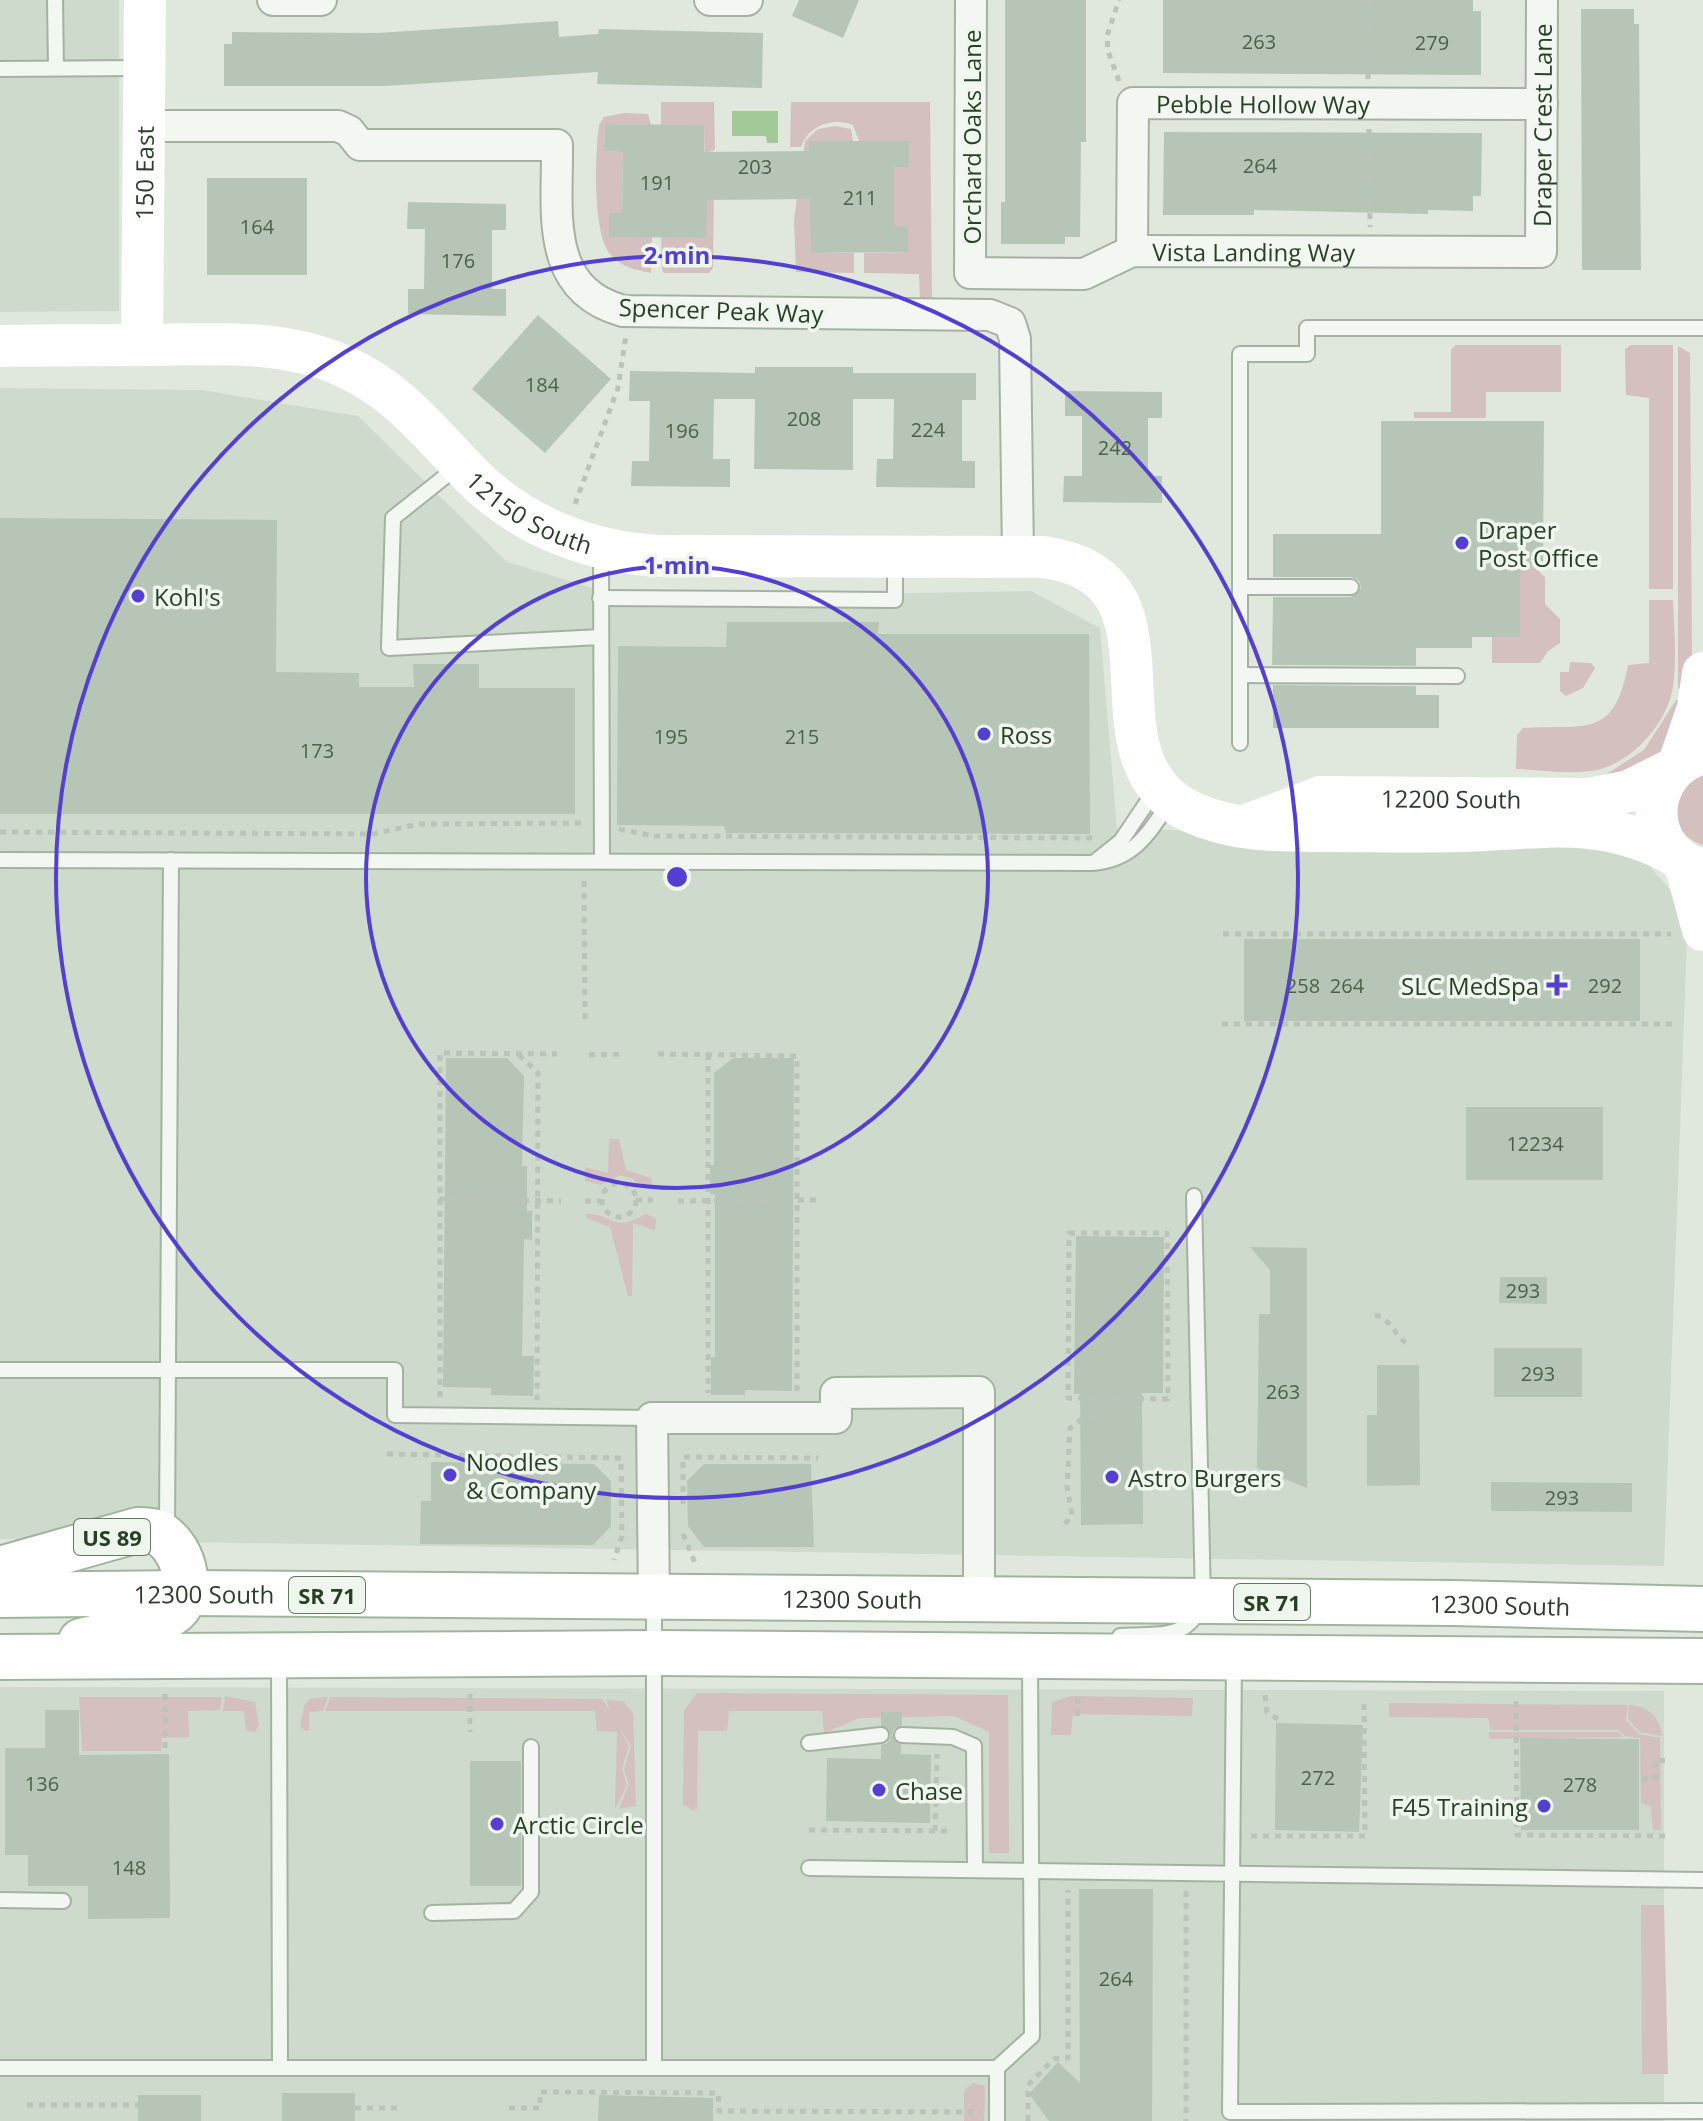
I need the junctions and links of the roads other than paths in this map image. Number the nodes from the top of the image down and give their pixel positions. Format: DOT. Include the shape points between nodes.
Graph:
graph roads {
  1 [pos="55,0"];
  2 [pos="145,0"];
  3 [pos="273,0"];
  4 [pos="321,0"];
  5 [pos="710,0"];
  6 [pos="971,0"];
  7 [pos="1542,0"];
  8 [pos="745,1"];
  9 [pos="56,68"];
  10 [pos="144,68"];
  11 [pos="0,69"];
  12 [pos="1542,104"];
  13 [pos="144,126"];
  14 [pos="1132,251"];
  15 [pos="1541,252"];
  16 [pos="970,273"];
  17 [pos="1703,328"];
  18 [pos="142,345"];
  19 [pos="0,346"];
  20 [pos="461,464"];
  21 [pos="582,542"];
  22 [pos="895,557"];
  23 [pos="1018,557"];
  24 [pos="1240,587"];
  25 [pos="1351,587"];
  26 [pos="600,598"];
  27 [pos="601,637"];
  28 [pos="1703,673"];
  29 [pos="1240,675"];
  30 [pos="1457,676"];
  31 [pos="1240,743"];
  32 [pos="1685,762"];
  33 [pos="1164,794"];
  34 [pos="1229,825"];
  35 [pos="0,860"];
  36 [pos="171,860"];
  37 [pos="602,861"];
  38 [pos="1687,863"];
  39 [pos="1688,932"];
  40 [pos="1194,1196"];
  41 [pos="0,1370"];
  42 [pos="168,1370"];
  43 [pos="652,1418"];
  44 [pos="167,1539"];
  45 [pos="0,1569"];
  46 [pos="185,1593"];
  47 [pos="0,1595"];
  48 [pos="654,1599"];
  49 [pos="979,1599"];
  50 [pos="1203,1601"];
  51 [pos="1703,1609"];
  52 [pos="655,1653"];
  53 [pos="1030,1655"];
  54 [pos="1234,1656"];
  55 [pos="11,1657"];
  56 [pos="279,1657"];
  57 [pos="1703,1661"];
  58 [pos="881,1735"];
  59 [pos="902,1735"];
  60 [pos="809,1743"];
  61 [pos="531,1747"];
  62 [pos="809,1868"];
  63 [pos="975,1869"];
  64 [pos="1029,1870"];
  65 [pos="1231,1873"];
  66 [pos="1703,1880"];
  67 [pos="0,1900"];
  68 [pos="63,1901"];
  69 [pos="432,1913"];
  70 [pos="654,2067"];
  71 [pos="0,2068"];
  72 [pos="280,2068"];
  73 [pos="997,2068"];
  74 [pos="1703,2111"];
  75 [pos="997,2121"];
  1 -- 9 [label="lane"];
  2 -- 10 [label="street, 150 East"];
  3 -- 4 [label="street"];
  5 -- 8 [label="street"];
  6 -- 16 [label="street, Orchard Oaks Lane"];
  7 -- 12 [label="street, Draper Crest Lane"];
  9 -- 10 [label="lane"];
  9 -- 11 [label="lane"];
  10 -- 13 [label="street, 150 East"];
  12 -- 14 [label="street, Pebble Hollow Way" via="1133,103"];
  12 -- 15 [label="street, Draper Crest Lane"];
  13 -- 18 [label="street, 150 East"];
  13 -- 23 [label="street, Spencer Peak Way" via="338,126 360,145 557,145 564,263 587,295 603,305 631,311 990,315 1010,323 1015,339"];
  14 -- 15 [label="street, Vista Landing Way"];
  14 -- 16 [label="street, Vista Landing Way" via="1084,274"];
  17 -- 24 [label="lane" via="1307,328 1307,354 1240,354"];
  18 -- 19 [label="street, 12150 South"];
  18 -- 20 [label="street, 12150 South" via="254,346 325,358 368,378 407,406"];
  20 -- 21 [label="street, 12150 South" via="512,509"];
  20 -- 27 [label="lane" via="393,518 389,648"];
  21 -- 22 [label="street, 12150 South" via="651,556"];
  21 -- 26 [label="lane"];
  22 -- 23 [label="street, 12150 South"];
  22 -- 26 [label="lane" via="895,600"];
  23 -- 33 [label="street, 12150 South" via="1059,559 1089,571 1117,598 1127,621 1138,749"];
  24 -- 25 [label="lane"];
  24 -- 29 [label="lane"];
  26 -- 27 [label="lane"];
  27 -- 37 [label="lane"];
  28 -- 32 [label="street"];
  29 -- 30 [label="lane"];
  29 -- 31 [label="lane"];
  32 -- 34 [label="street, 12200 South" via="1629,791 1589,799 1321,797 1261,821"];
  32 -- 38 [label="street" via="1663,781 1655,811 1663,841"];
  33 -- 34 [label="street, 12200 South"];
  33 -- 37 [label="lane" via="1121,841 1092,863"];
  34 -- 38 [label="street, 12200 South" via="1269,831 1580,825 1631,835"];
  35 -- 36 [label="lane"];
  36 -- 37 [label="lane"];
  36 -- 42 [label="lane"];
  38 -- 39 [label="street"];
  40 -- 50 [label="lane"];
  41 -- 42 [label="lane"];
  42 -- 43 [label="lane" via="395,1370 395,1415"];
  42 -- 44 [label="lane"];
  43 -- 48 [label="street"];
  43 -- 49 [label="street" via="836,1418 836,1393 979,1392"];
  44 -- 45 [label="main road, US 89" via="138,1530"];
  44 -- 46 [label="main road, US 89" via="184,1566"];
  46 -- 47 [label="main road, 12300 South / SR 71"];
  46 -- 48 [label="main road, 12300 South / SR 71"];
  46 -- 55 [label="main road" via="177,1610 161,1619"];
  48 -- 49 [label="main road, 12300 South / SR 71"];
  48 -- 52 [label="lane"];
  49 -- 50 [label="main road, 12300 South / SR 71"];
  50 -- 51 [label="main road, 12300 South / SR 71"];
  50 -- 53 [label="lane" via="1195,1622 1186,1628"];
  52 -- 53 [label="main road, SR 71"];
  52 -- 56 [label="main road, SR 71"];
  52 -- 70 [label="lane"];
  53 -- 54 [label="main road, SR 71"];
  53 -- 64 [label="lane"];
  54 -- 57 [label="main road, SR 71"];
  54 -- 65 [label="lane"];
  55 -- 56 [label="main road, SR 71"];
  56 -- 72 [label="lane"];
  58 -- 60 [label="lane"];
  59 -- 63 [label="lane" via="953,1737 974,1746"];
  61 -- 69 [label="lane" via="531,1892 514,1911"];
  62 -- 63 [label="lane"];
  63 -- 64 [label="lane"];
  64 -- 65 [label="lane"];
  64 -- 73 [label="lane" via="1032,2036"];
  65 -- 66 [label="lane"];
  65 -- 74 [label="lane" via="1230,2112"];
  67 -- 68 [label="lane"];
  70 -- 72 [label="lane"];
  70 -- 73 [label="lane"];
  71 -- 72 [label="lane"];
  73 -- 75 [label="lane"];
}
